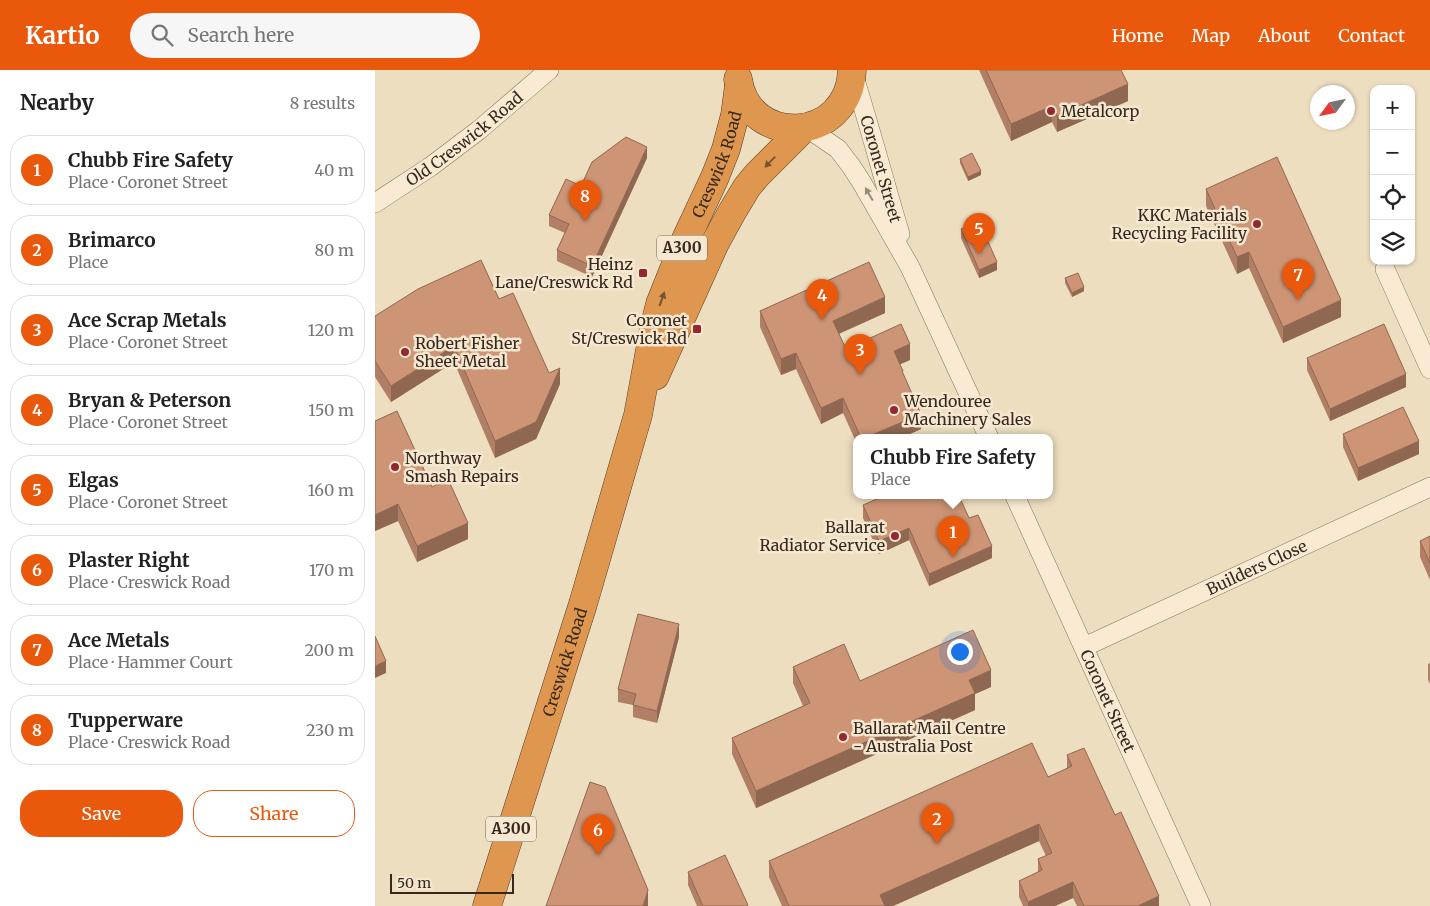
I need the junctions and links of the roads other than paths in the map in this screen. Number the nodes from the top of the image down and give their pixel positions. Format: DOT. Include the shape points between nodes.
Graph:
graph roads {
  1 [pos="549,70"];
  2 [pos="852,70"];
  3 [pos="737,77"];
  4 [pos="805,127"];
  5 [pos="375,203"];
  6 [pos="910,266"];
  7 [pos="1385,268"];
  8 [pos="1430,369"];
  9 [pos="638,415"];
  10 [pos="987,434"];
  11 [pos="1430,487"];
  12 [pos="1016,499"];
  13 [pos="1084,647"];
  14 [pos="487,906"];
  15 [pos="1201,906"];
  1 -- 5 [label="street, Old Creswick Road" via="450,153"];
  2 -- 4 [label="highway, A300" via="848,91 837,110 826,119"];
  2 -- 6 [label="street, Coronet Street"];
  3 -- 4 [label="highway, A300" via="744,98 767,121 785,128"];
  9 -- 3 [label="highway, Creswick Road / A300, one-way" via="660,304 726,149 735,115"];
  6 -- 4 [label="street, Coronet Street, one-way" via="851,166 837,149"];
  4 -- 9 [label="highway, Creswick Road / A300, one-way" via="757,175 732,212"];
  6 -- 10 [label="street, Coronet Street"];
  7 -- 8 [label="street"];
  9 -- 14 [label="highway, Creswick Road / A300" via="583,604"];
  11 -- 13 [label="street, Builders Close"];
  12 -- 13 [label="street, Coronet Street"];
  13 -- 15 [label="street, Coronet Street"];
}
